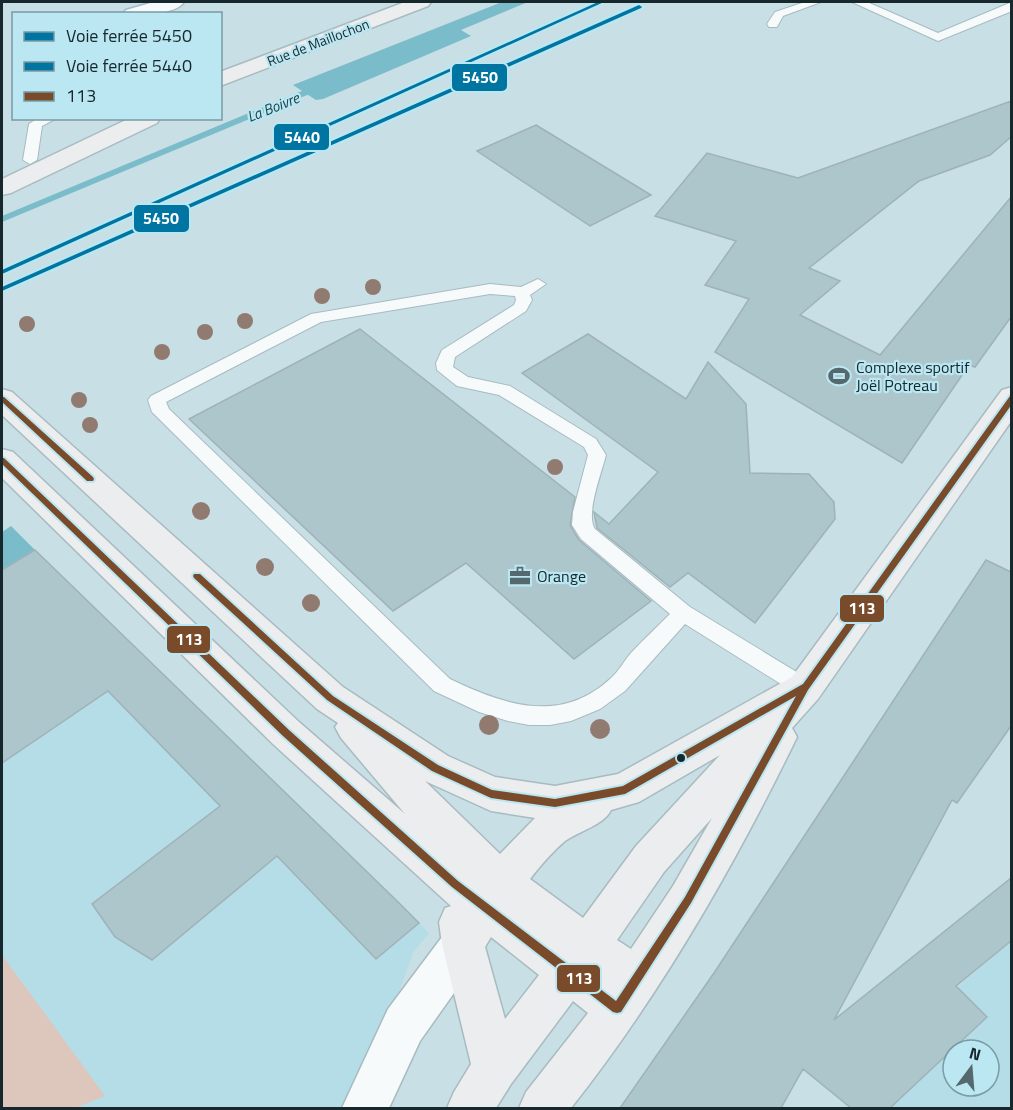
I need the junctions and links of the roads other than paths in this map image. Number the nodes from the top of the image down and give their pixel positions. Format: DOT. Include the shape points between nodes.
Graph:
graph roads {
  1 [pos="174,2"];
  2 [pos="421,2"];
  3 [pos="815,2"];
  4 [pos="858,2"];
  5 [pos="1009,10"];
  6 [pos="139,12"];
  7 [pos="773,24"];
  8 [pos="222,80"];
  9 [pos="46,120"];
  10 [pos="124,120"];
  11 [pos="145,120"];
  12 [pos="30,160"];
  13 [pos="2,171"];
  14 [pos="2,188"];
  15 [pos="1011,397"];
  16 [pos="2,399"];
  17 [pos="2,460"];
  18 [pos="683,613"];
  19 [pos="805,688"];
  20 [pos="330,698"];
  21 [pos="625,790"];
  22 [pos="482,892"];
  23 [pos="463,944"];
  24 [pos="579,958"];
  25 [pos="628,992"];
  26 [pos="495,1068"];
  27 [pos="365,1108"];
  28 [pos="470,1108"];
  29 [pos="542,1108"];
  1 -- 6 [label="street"];
  2 -- 8 [label="street, Rue de Maillochon"];
  3 -- 7 [label="lane" via="779,14"];
  4 -- 5 [label="lane" via="938,37"];
  9 -- 12 [label="lane" via="36,124"];
  10 -- 12 [label="street"];
  11 -- 14 [label="street"];
  12 -- 13 [label="street"];
  15 -- 19 [label="street"];
  16 -- 20 [label="street"];
  17 -- 22 [label="street" via="286,733"];
  18 -- 18 [label="lane" via="582,525 597,455 590,443 504,390 463,382 445,370 448,354 520,308 530,289 490,289 317,318 157,400 161,412 442,685 473,701 519,716 547,718 581,707 615,688"];
  18 -- 19 [label="lane"];
  19 -- 21 [label="street"];
  19 -- 24 [label="street" via="650,859"];
  19 -- 25 [label="street" via="688,900"];
  20 -- 21 [label="street" via="435,768 491,794 555,804"];
  20 -- 22 [label="street" via="386,767 462,845"];
  21 -- 22 [label="street" via="563,820"];
  22 -- 23 [label="street"];
  22 -- 24 [label="street"];
  23 -- 26 [label="street"];
  23 -- 27 [label="street" via="389,1033"];
  24 -- 25 [label="street"];
  24 -- 26 [label="street"];
  25 -- 29 [label="street" via="596,1041"];
  26 -- 28 [label="street"];
}
